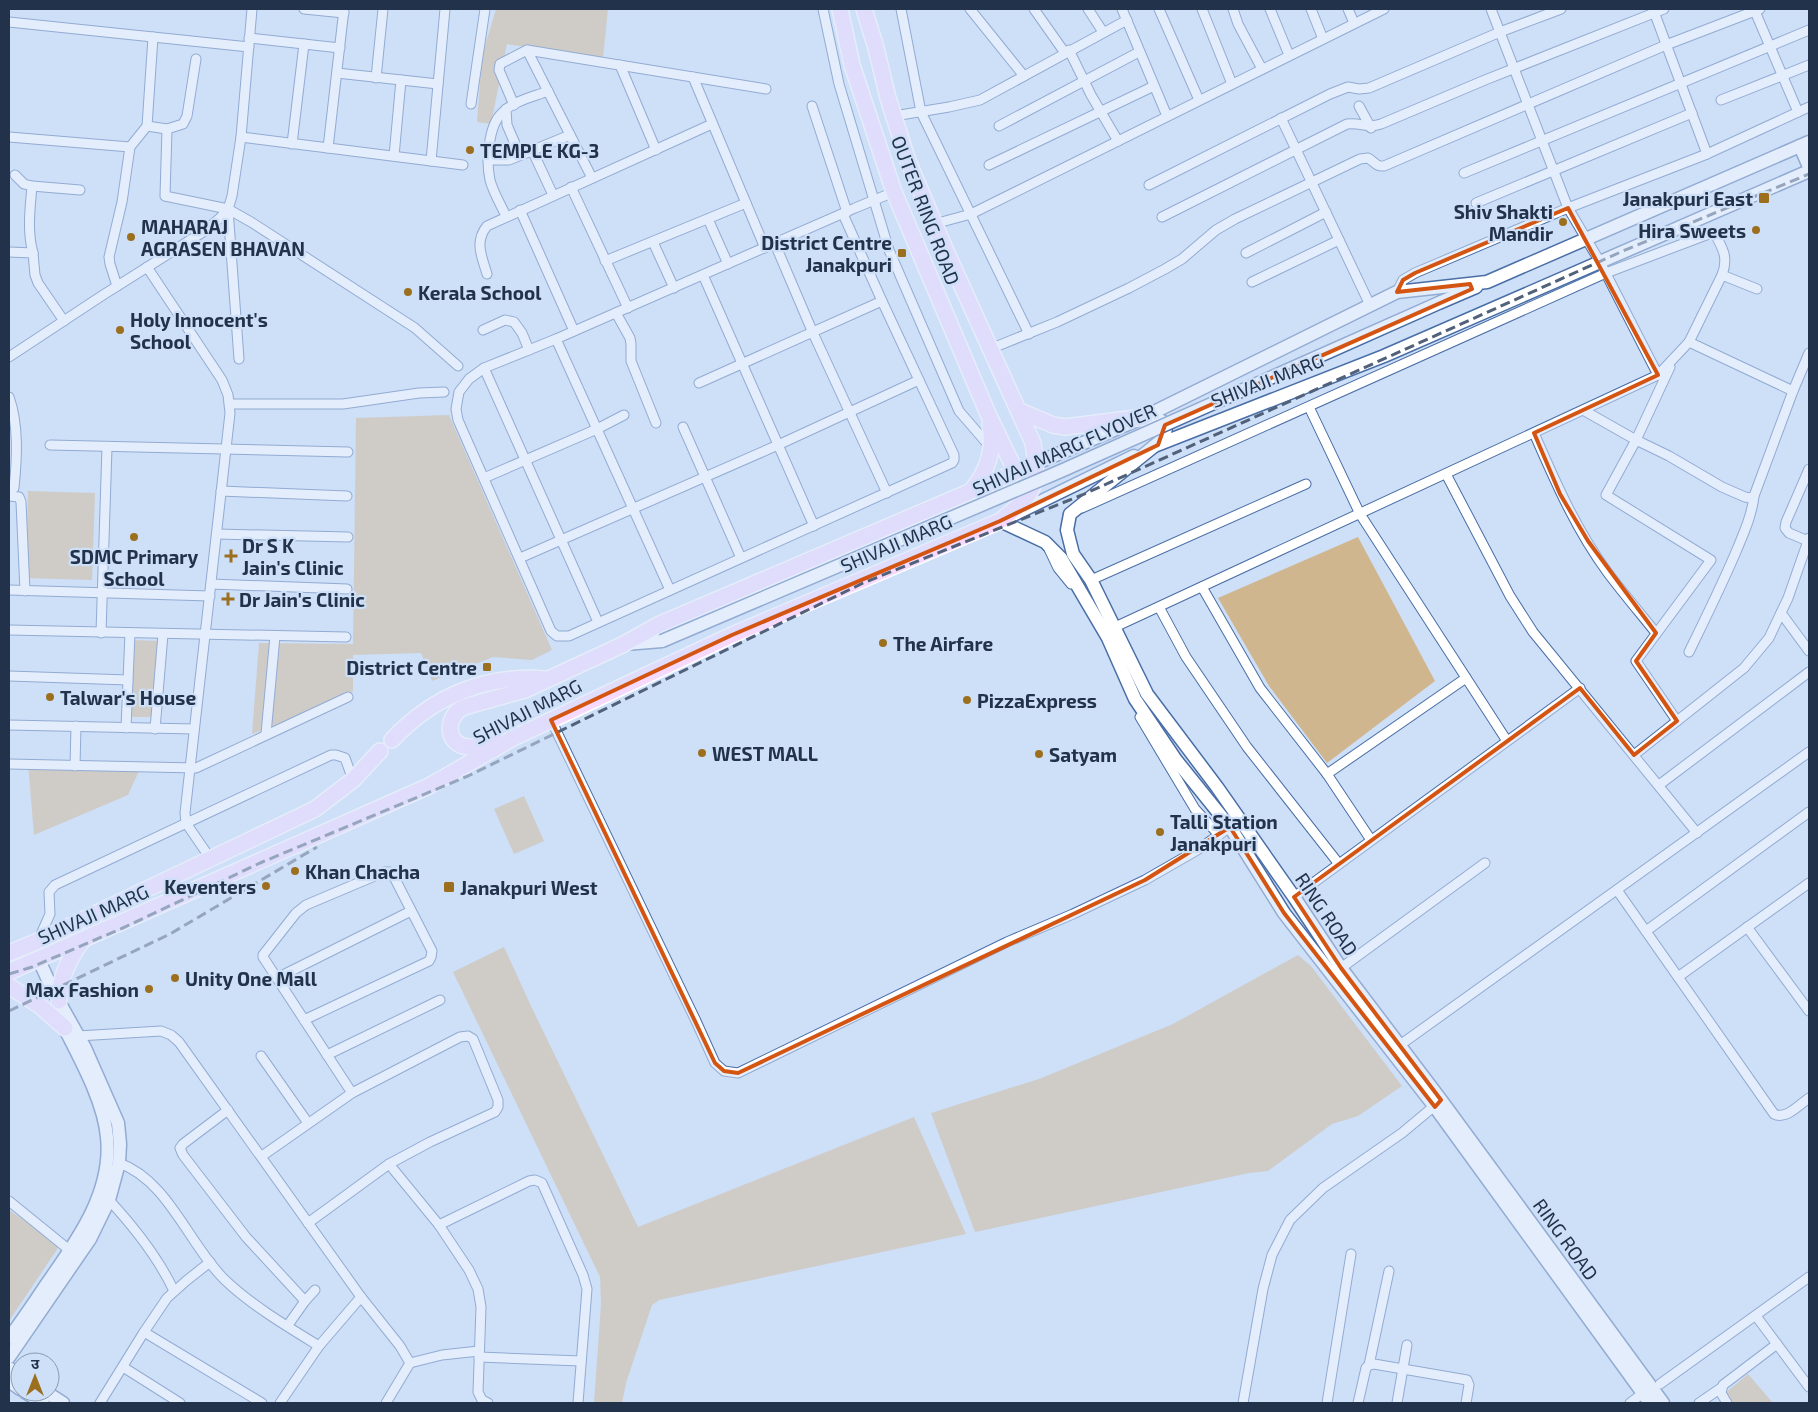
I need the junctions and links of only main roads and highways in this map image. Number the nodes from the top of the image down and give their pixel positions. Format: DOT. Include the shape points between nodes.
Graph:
graph roads {
  1 [pos="864,9"];
  2 [pos="840,11"];
  3 [pos="1020,411"];
  4 [pos="988,414"];
  5 [pos="1144,417"];
  6 [pos="970,492"];
  7 [pos="933,508"];
  8 [pos="1000,522"];
  9 [pos="948,542"];
  10 [pos="550,679"];
  11 [pos="551,720"];
  12 [pos="392,740"];
  13 [pos="380,751"];
  14 [pos="82,941"];
  15 [pos="9,953"];
  16 [pos="9,972"];
  17 [pos="9,986"];
  18 [pos="59,1001"];
  19 [pos="65,1028"];
  1 -- 3 [label="main road, OUTER RING ROAD" via="908,161"];
  2 -- 4 [label="main road, OUTER RING ROAD" via="852,65 894,192"];
  3 -- 5 [label="main road" via="1065,427"];
  3 -- 8 [label="main road, OUTER RING ROAD" via="1033,443 1037,473 1034,488 1023,503"];
  4 -- 6 [label="main road" via="991,448 986,469"];
  4 -- 6 [label="main road, SHIVAJI MARG" via="1016,472"];
  6 -- 7 [label="main road, SHIVAJI MARG"];
  7 -- 9 [label="main road" via="944,506 957,515 959,531"];
  7 -- 10 [label="main road, SHIVAJI MARG" via="660,624"];
  8 -- 9 [label="main road, SHIVAJI MARG"];
  9 -- 11 [label="main road, SHIVAJI MARG" via="732,635"];
  10 -- 11 [label="main road" via="525,690 464,707 454,713 450,730 455,740 471,747"];
  10 -- 12 [label="main road, SHIVAJI MARG" via="502,679 471,687 428,708"];
  11 -- 14 [label="main road, SHIVAJI MARG" via="514,737 429,786"];
  13 -- 15 [label="main road, SHIVAJI MARG" via="353,780 316,809"];
  14 -- 16 [label="main road, SHIVAJI MARG"];
  14 -- 18 [label="main road" via="61,980"];
  17 -- 19 [label="main road" via="40,1006"];
}
